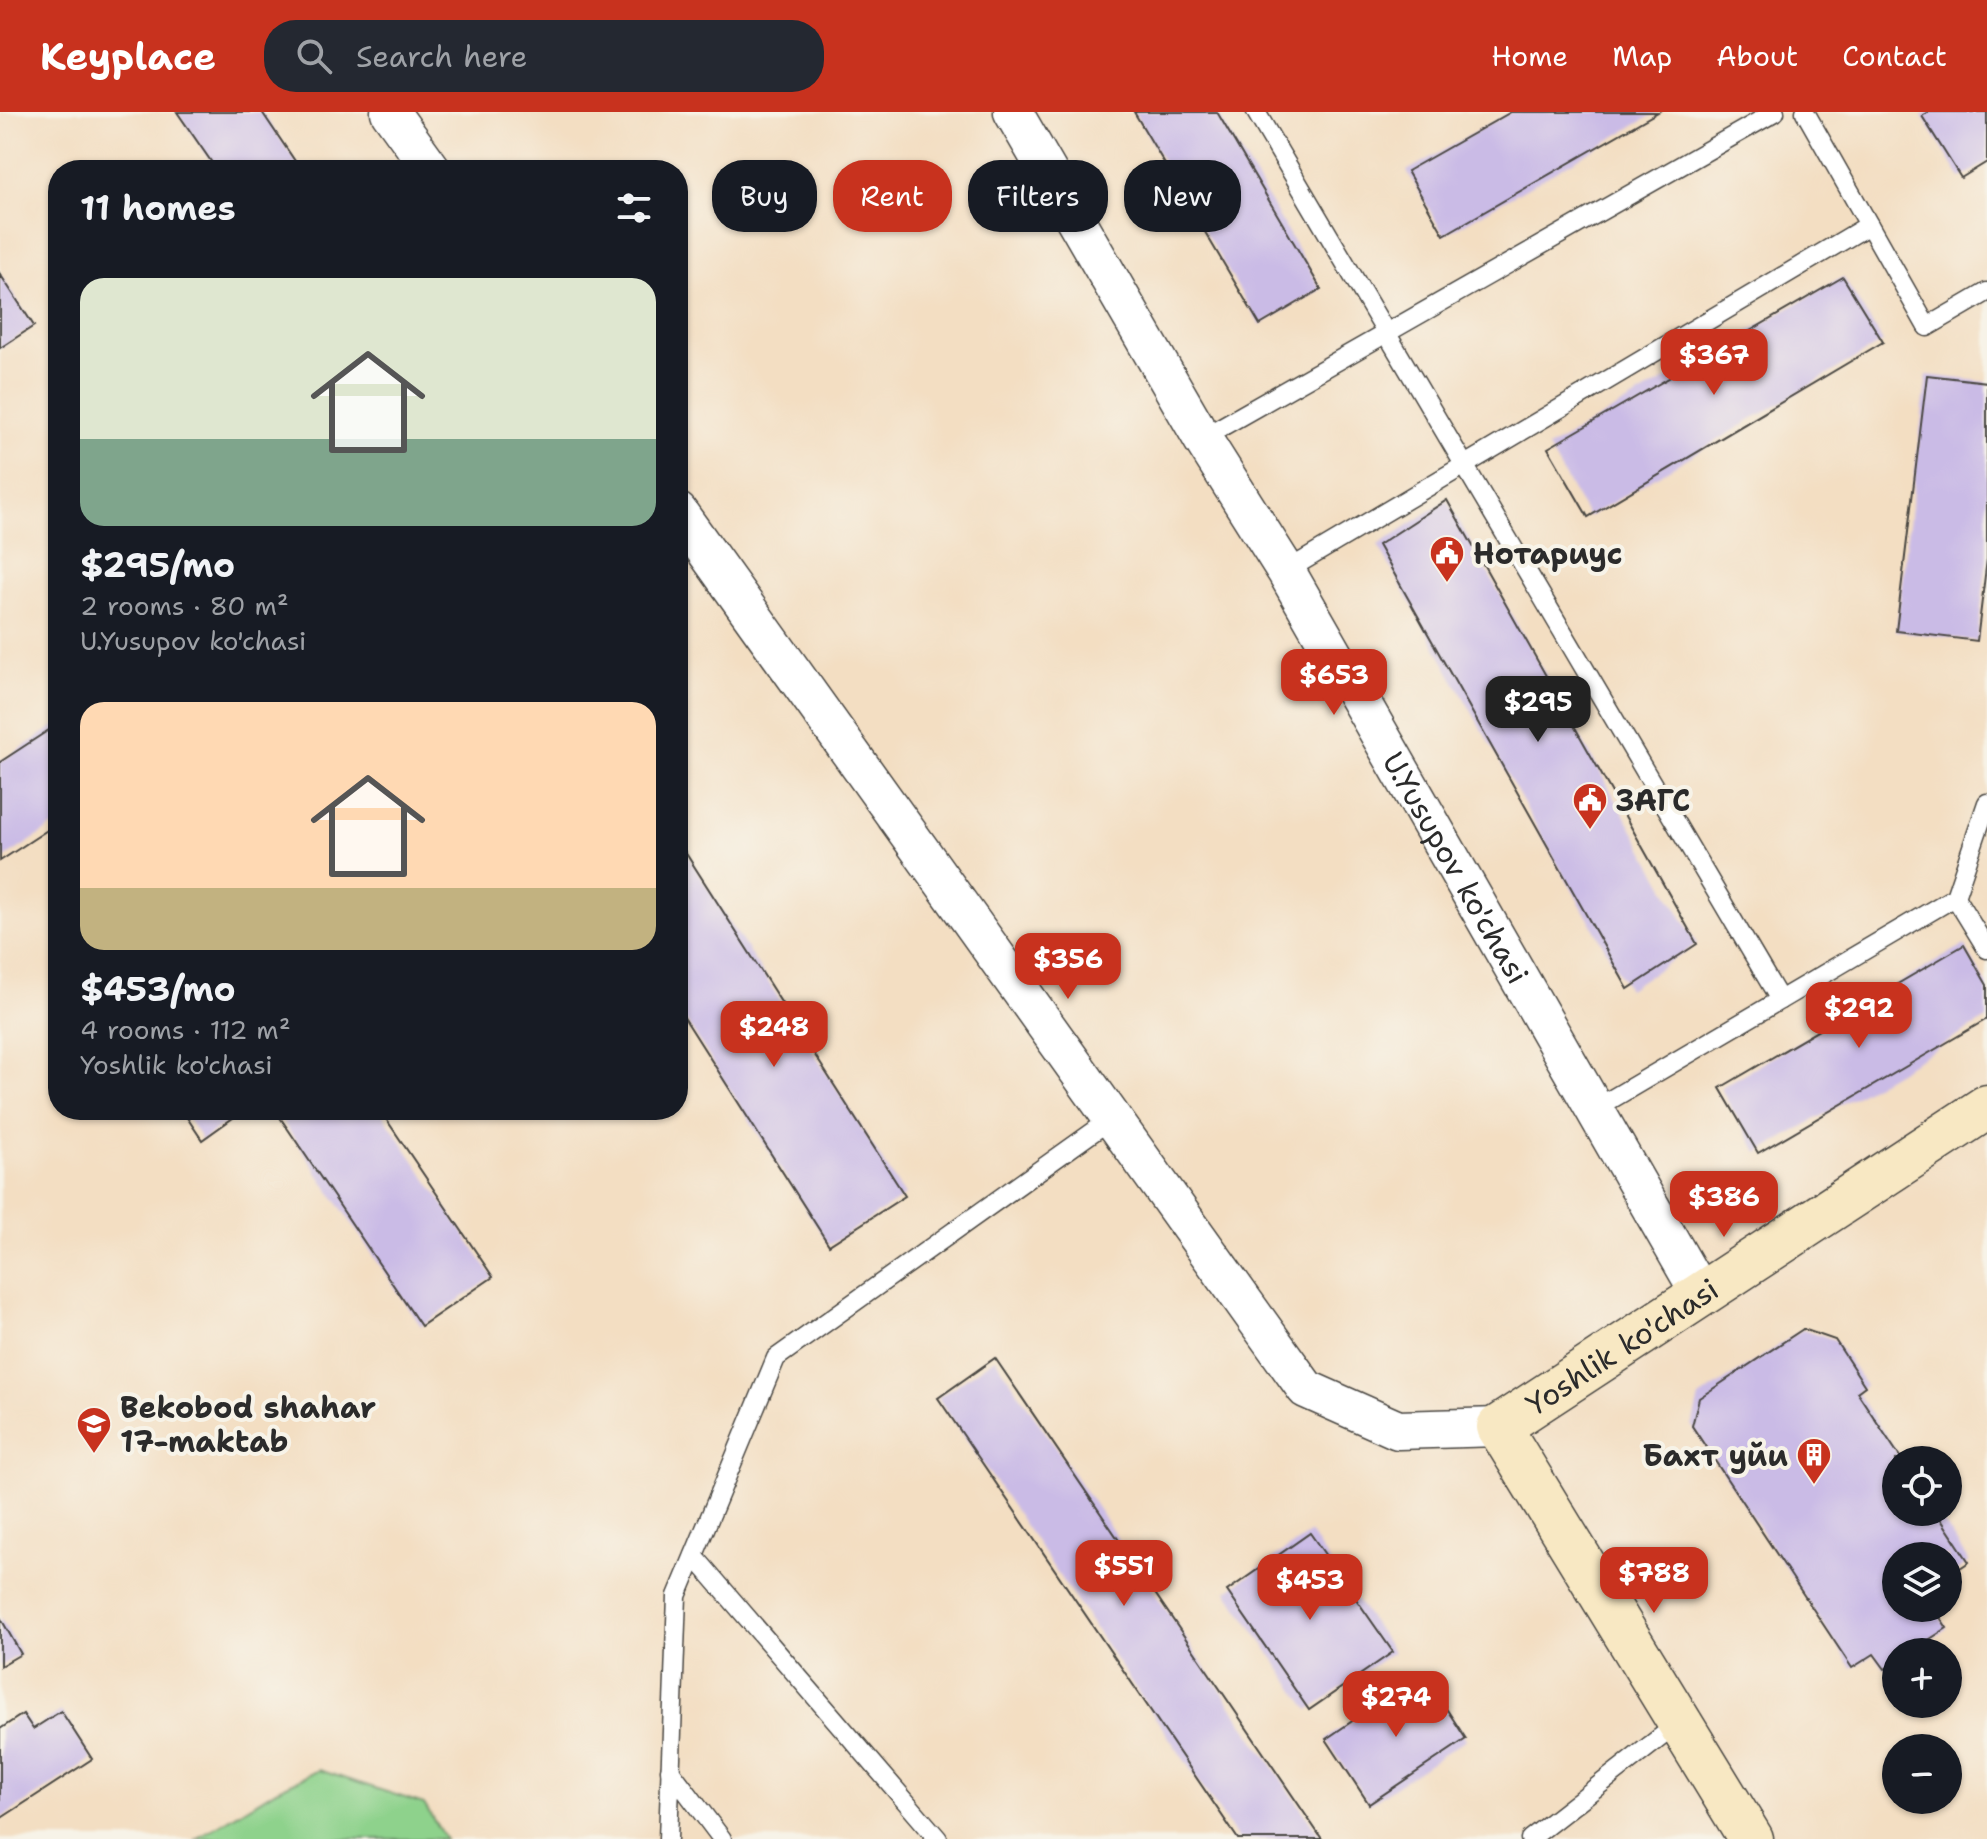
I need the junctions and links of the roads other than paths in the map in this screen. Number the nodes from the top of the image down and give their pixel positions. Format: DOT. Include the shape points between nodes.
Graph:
graph roads {
  1 [pos="390,112"];
  2 [pos="1013,112"];
  3 [pos="1256,112"];
  4 [pos="1775,112"];
  5 [pos="1805,112"];
  6 [pos="425,160"];
  7 [pos="1869,225"];
  8 [pos="1987,292"];
  9 [pos="1388,333"];
  10 [pos="1202,438"];
  11 [pos="1466,464"];
  12 [pos="688,526"];
  13 [pos="1286,571"];
  14 [pos="1987,803"];
  15 [pos="1955,897"];
  16 [pos="1987,949"];
  17 [pos="1780,1000"];
  18 [pos="1987,1107"];
  19 [pos="1593,1110"];
  20 [pos="1114,1117"];
  21 [pos="1701,1295"];
  22 [pos="1499,1427"];
  23 [pos="694,1556"];
  24 [pos="1680,1722"];
  25 [pos="670,1770"];
  26 [pos="668,1839"];
  27 [pos="722,1839"];
  28 [pos="938,1839"];
  29 [pos="1530,1839"];
  30 [pos="1751,1839"];
  1 -- 6 [label="street"];
  2 -- 10 [label="street, U.Yusupov ko'chasi"];
  3 -- 9 [label="lane"];
  4 -- 9 [label="lane"];
  5 -- 7 [label="lane"];
  7 -- 8 [label="lane" via="1927,327"];
  7 -- 11 [label="lane"];
  9 -- 10 [label="lane"];
  9 -- 11 [label="lane"];
  10 -- 13 [label="street, U.Yusupov ko'chasi"];
  11 -- 13 [label="lane"];
  11 -- 17 [label="lane"];
  12 -- 20 [label="street"];
  13 -- 19 [label="street, U.Yusupov ko'chasi"];
  14 -- 15 [label="lane"];
  15 -- 16 [label="lane"];
  15 -- 17 [label="lane"];
  17 -- 19 [label="lane"];
  18 -- 21 [label="street, Yoshlik ko'chasi"];
  19 -- 21 [label="street, U.Yusupov ko'chasi"];
  20 -- 22 [label="street" via="1306,1389 1398,1430"];
  20 -- 23 [label="lane" via="776,1358"];
  21 -- 22 [label="street, Yoshlik ko'chasi"];
  22 -- 24 [label="street"];
  23 -- 25 [label="lane" via="677,1596"];
  23 -- 28 [label="lane"];
  24 -- 29 [label="lane"];
  24 -- 30 [label="street"];
  25 -- 26 [label="lane"];
  25 -- 27 [label="lane"];
}
